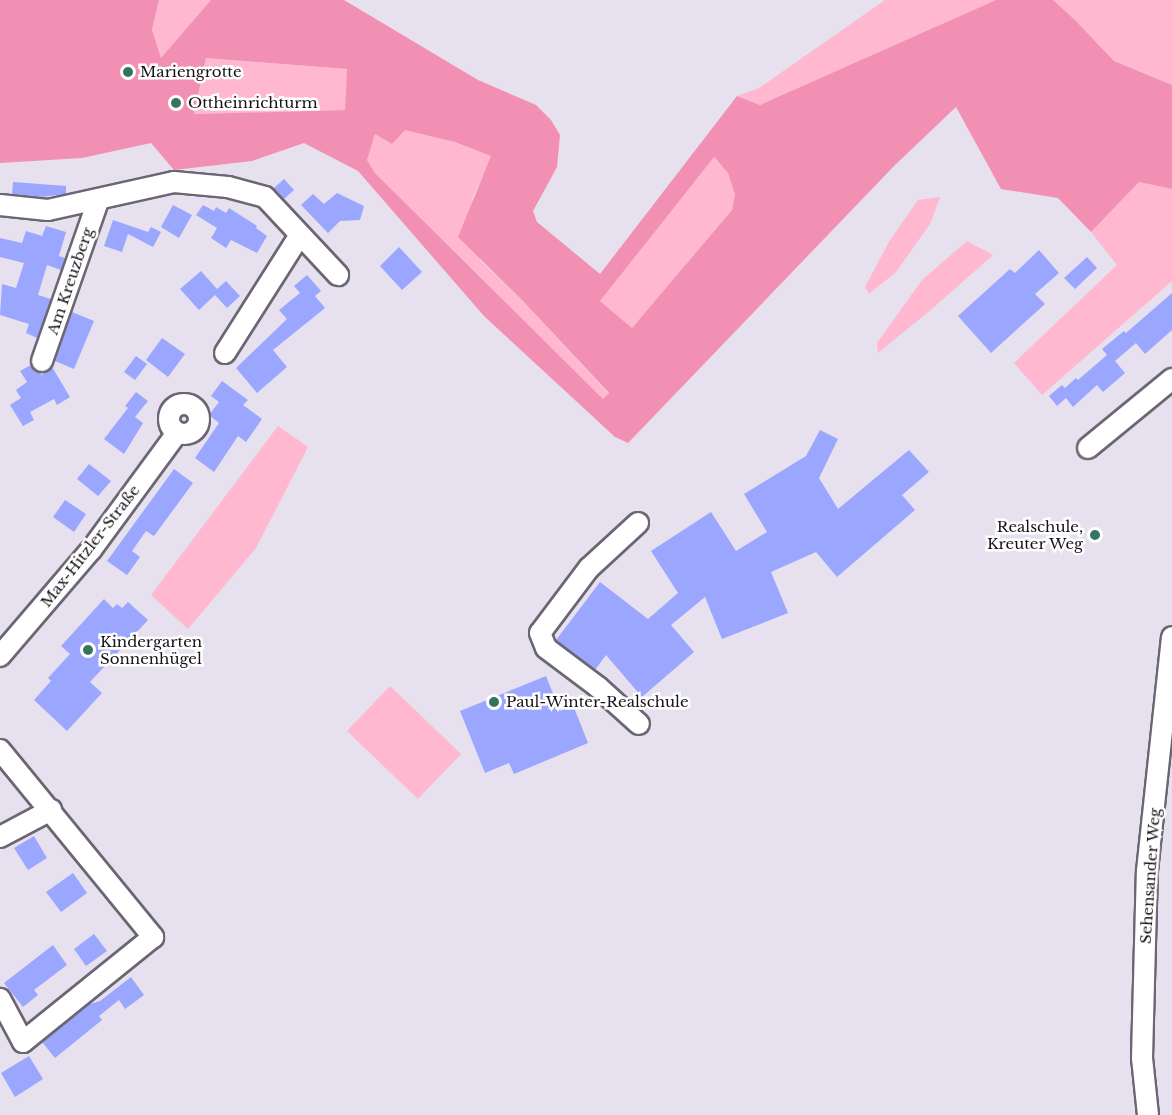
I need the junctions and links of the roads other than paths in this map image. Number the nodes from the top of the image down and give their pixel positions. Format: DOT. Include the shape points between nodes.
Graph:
graph roads {
  1 [pos="98,201"];
  2 [pos="0,205"];
  3 [pos="300,235"];
  4 [pos="338,275"];
  5 [pos="225,353"];
  6 [pos="42,361"];
  7 [pos="1172,379"];
  8 [pos="177,433"];
  9 [pos="1088,448"];
  10 [pos="638,523"];
  11 [pos="1172,637"];
  12 [pos="0,656"];
  13 [pos="639,724"];
  14 [pos="0,750"];
  15 [pos="51,810"];
  16 [pos="0,837"];
  17 [pos="0,999"];
  18 [pos="1148,1115"];
  1 -- 2 [label="street, Am Kreuzberg" via="48,210"];
  1 -- 3 [label="street, Am Kreuzberg" via="174,182 228,187 265,197"];
  1 -- 6 [label="street, Am Kreuzberg"];
  3 -- 4 [label="street, Am Kreuzberg"];
  3 -- 5 [label="street"];
  7 -- 9 [label="street"];
  8 -- 12 [label="street, Max-Hitzler-Straße" via="91,550"];
  10 -- 13 [label="street" via="589,568 540,633 546,648"];
  11 -- 18 [label="street, Sehensander Weg" via="1147,871 1142,1058"];
  14 -- 15 [label="street"];
  15 -- 16 [label="street"];
  15 -- 17 [label="street" via="153,937 23,1042"];
}
